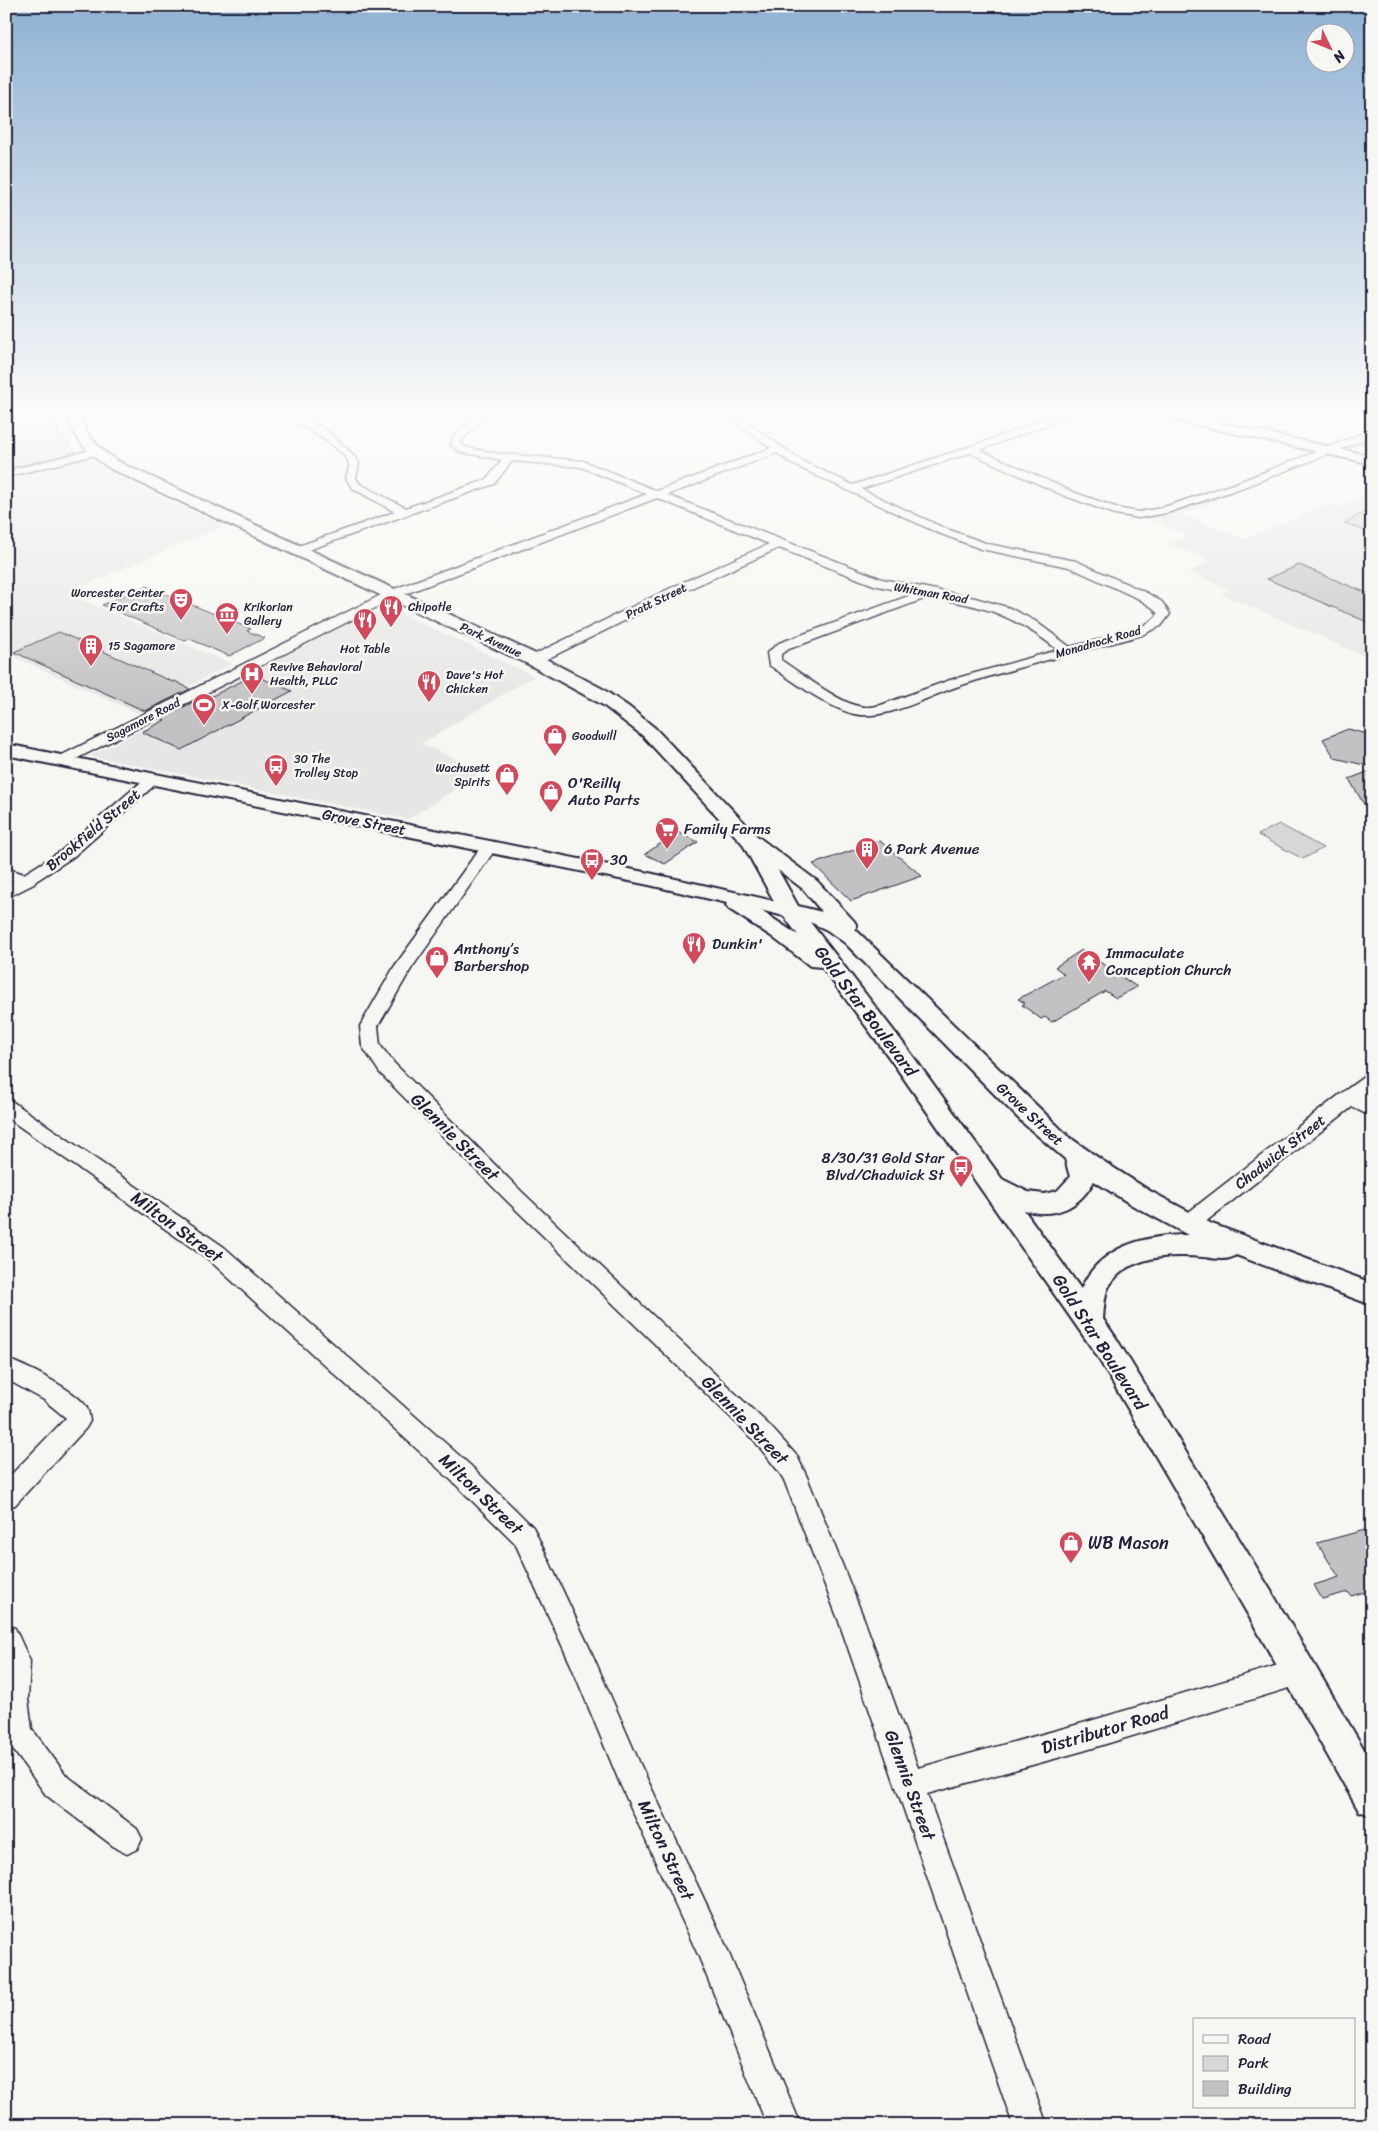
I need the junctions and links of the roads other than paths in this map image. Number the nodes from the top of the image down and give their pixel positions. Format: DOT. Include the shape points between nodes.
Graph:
graph roads {
  1 [pos="222,515"];
  2 [pos="395,515"];
  3 [pos="600,515"];
  4 [pos="709,515"];
  5 [pos="912,515"];
  6 [pos="779,544"];
  7 [pos="297,550"];
  8 [pos="929,593"];
  9 [pos="393,594"];
  10 [pos="1067,651"];
  11 [pos="534,660"];
  12 [pos="6,750"];
  13 [pos="60,761"];
  14 [pos="152,780"];
  15 [pos="750,840"];
  16 [pos="489,847"];
  17 [pos="6,873"];
  18 [pos="28,881"];
  19 [pos="6,893"];
  20 [pos="722,896"];
  21 [pos="790,910"];
  22 [pos="853,938"];
  23 [pos="867,1011"];
  24 [pos="1372,1081"];
  25 [pos="1350,1097"];
  26 [pos="6,1107"];
  27 [pos="1372,1110"];
  28 [pos="1076,1156"];
  29 [pos="991,1182"];
  30 [pos="1188,1224"];
  31 [pos="1260,1254"];
  32 [pos="1372,1294"];
  33 [pos="1088,1320"];
  34 [pos="6,1368"];
  35 [pos="6,1497"];
  36 [pos="6,1637"];
  37 [pos="1299,1672"];
  38 [pos="910,1784"];
  39 [pos="1372,1798"];
  40 [pos="126,1839"];
  41 [pos="784,2125"];
  42 [pos="1030,2125"];
  1 -- 7 [label="main road, Park Avenue"];
  2 -- 7 [label="street"];
  3 -- 9 [label="street, Sagamore Road"];
  4 -- 6 [label="street, Whitman Road"];
  5 -- 10 [label="street, Monadnock Road" via="967,541 1072,564 1134,592 1163,611 1162,618 1151,626"];
  6 -- 8 [label="street, Whitman Road" via="889,585"];
  6 -- 11 [label="street, Pratt Street"];
  7 -- 9 [label="main road, Park Avenue"];
  8 -- 10 [label="street, Whitman Road" via="968,599 1006,610 1029,622"];
  8 -- 10 [label="street, Monadnock Road" via="784,646 774,653 774,662 840,704 868,711 884,709 955,682"];
  9 -- 11 [label="main road, Park Avenue"];
  9 -- 13 [label="street, Sagamore Road"];
  11 -- 15 [label="main road, Park Avenue" via="591,688 631,716 650,732"];
  12 -- 13 [label="main road, Grove Street"];
  13 -- 14 [label="main road, Grove Street"];
  14 -- 16 [label="main road, Grove Street"];
  14 -- 18 [label="street, Brookfield Street" via="67,854"];
  15 -- 21 [label="main road, Park Avenue"];
  15 -- 22 [label="main road, Park Avenue" via="810,885 844,921"];
  16 -- 20 [label="main road, Grove Street"];
  16 -- 38 [label="street, Glennie Street" via="403,966 378,1008 368,1030 371,1046 387,1068 514,1196 762,1433 788,1464 851,1619"];
  17 -- 18 [label="street"];
  18 -- 19 [label="street, Brookfield Street"];
  20 -- 21 [label="main road, Grove Street"];
  20 -- 23 [label="main road, Grove Street" via="796,943"];
  21 -- 22 [label="main road, Grove Street" via="825,920"];
  21 -- 23 [label="main road, Gold Star Boulevard"];
  22 -- 28 [label="main road, Grove Street" via="1018,1105"];
  23 -- 29 [label="main road, Gold Star Boulevard"];
  24 -- 25 [label="street, Chadwick Street"];
  25 -- 27 [label="street"];
  25 -- 30 [label="street, Chadwick Street"];
  26 -- 41 [label="street, Milton Street" via="216,1253 461,1473 524,1535 711,1948"];
  28 -- 29 [label="main road" via="1083,1178 1070,1196 1060,1201 1024,1202"];
  28 -- 30 [label="main road, Grove Street"];
  29 -- 33 [label="main road, Gold Star Boulevard"];
  30 -- 31 [label="main road, Grove Street"];
  31 -- 32 [label="main road, Grove Street"];
  31 -- 33 [label="main road" via="1178,1244 1150,1247 1121,1261 1099,1281 1093,1293"];
  33 -- 37 [label="main road, Gold Star Boulevard"];
  34 -- 35 [label="street" via="65,1402 77,1412 78,1421"];
  36 -- 40 [label="street" via="18,1661 14,1700 19,1734 56,1785"];
  37 -- 38 [label="street, Distributor Road" via="1083,1738"];
  37 -- 39 [label="main road, Gold Star Boulevard"];
  38 -- 42 [label="street, Glennie Street"];
}
